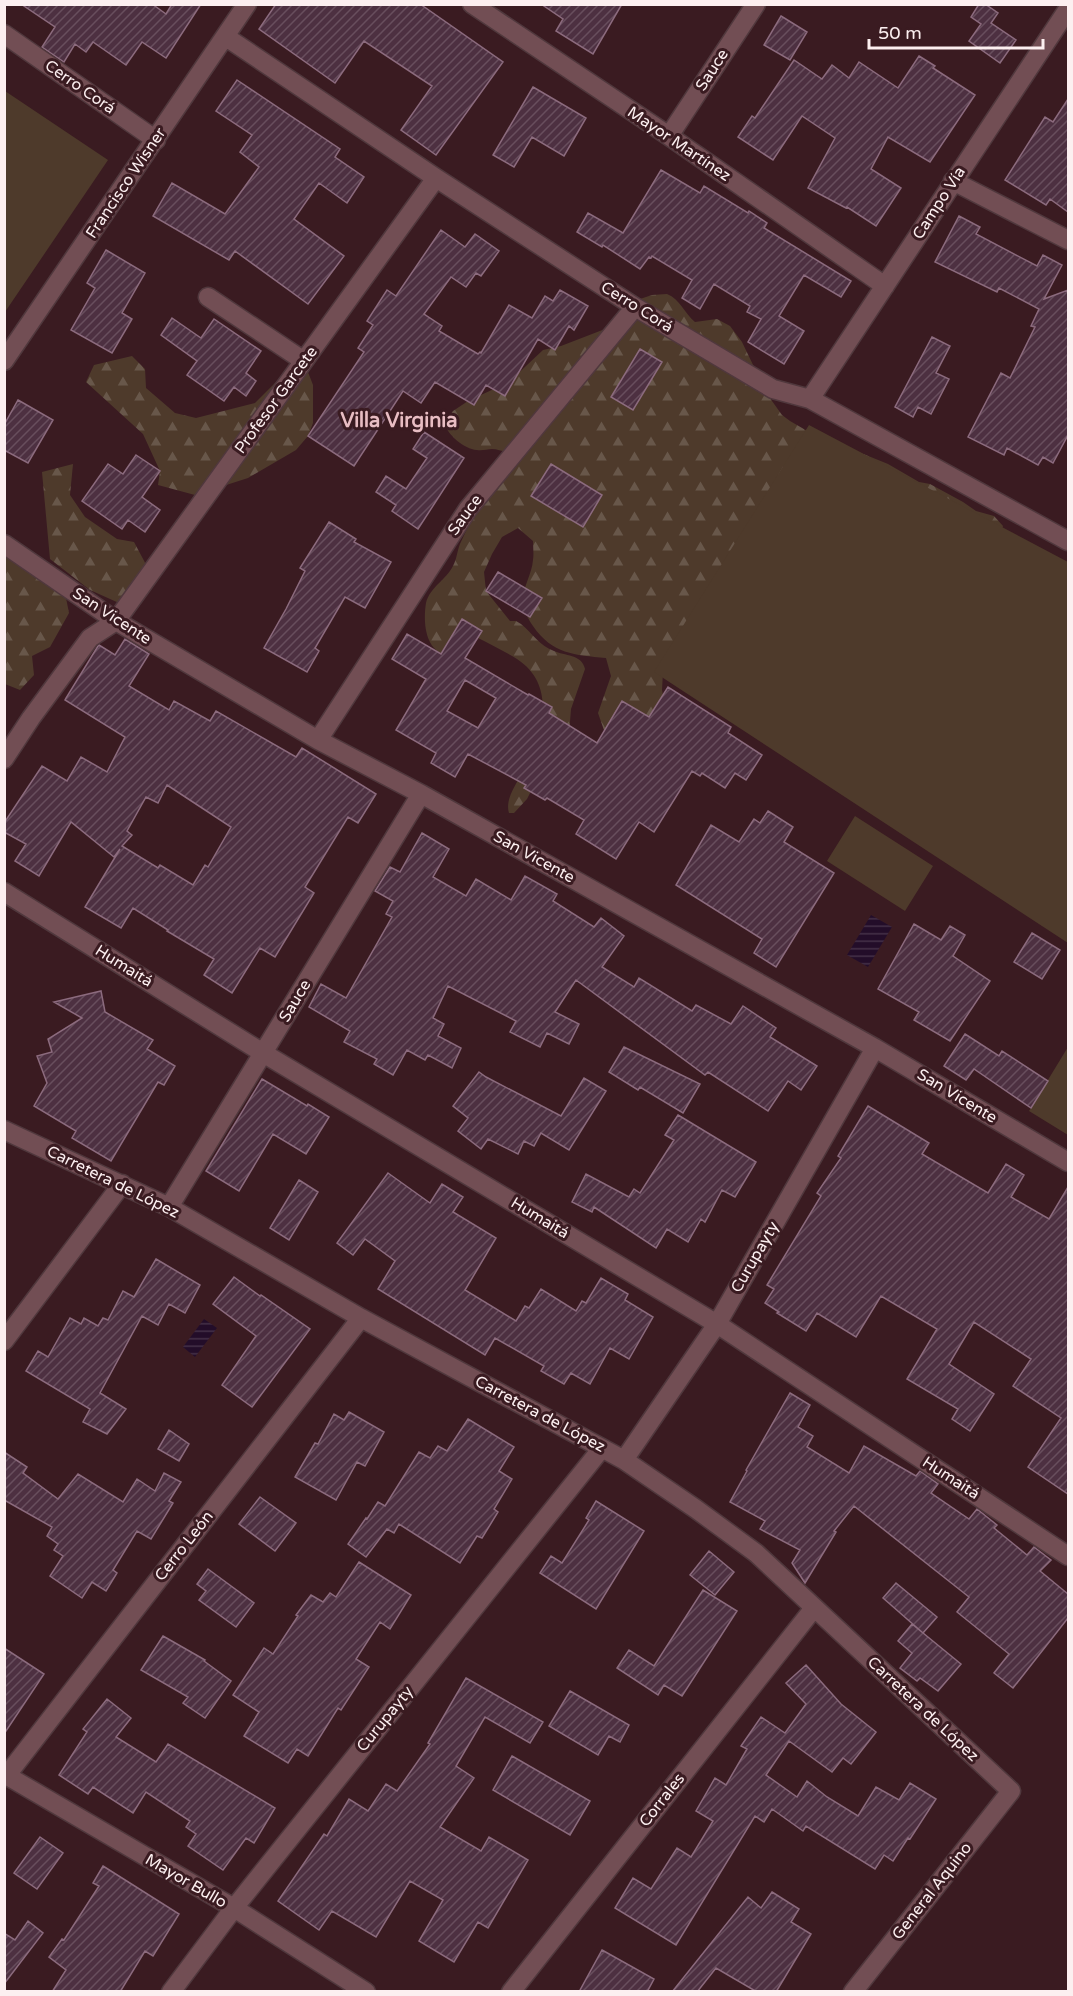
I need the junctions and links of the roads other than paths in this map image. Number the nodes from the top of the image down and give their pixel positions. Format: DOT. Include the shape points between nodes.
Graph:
graph roads {
  1 [pos="247,4"];
  2 [pos="471,4"];
  3 [pos="756,4"];
  4 [pos="1068,9"];
  5 [pos="4,34"];
  6 [pos="226,37"];
  7 [pos="669,136"];
  8 [pos="156,140"];
  9 [pos="436,178"];
  10 [pos="953,181"];
  11 [pos="1068,240"];
  12 [pos="885,286"];
  13 [pos="208,297"];
  14 [pos="635,307"];
  15 [pos="304,361"];
  16 [pos="4,362"];
  17 [pos="810,399"];
  18 [pos="1068,541"];
  19 [pos="4,544"];
  20 [pos="116,621"];
  21 [pos="318,741"];
  22 [pos="4,759"];
  23 [pos="421,794"];
  24 [pos="4,892"];
  25 [pos="875,1048"];
  26 [pos="263,1053"];
  27 [pos="4,1130"];
  28 [pos="1068,1162"];
  29 [pos="122,1184"];
  30 [pos="169,1208"];
  31 [pos="361,1318"];
  32 [pos="717,1324"];
  33 [pos="4,1341"];
  34 [pos="602,1448"];
  35 [pos="624,1460"];
  36 [pos="1068,1556"];
  37 [pos="814,1608"];
  38 [pos="6,1774"];
  39 [pos="1011,1791"];
  40 [pos="234,1908"];
  41 [pos="171,1992"];
  42 [pos="366,1992"];
  43 [pos="511,1992"];
  44 [pos="853,1992"];
  1 -- 6 [label="street, Francisco Wisner"];
  2 -- 7 [label="street, Mayor Martínez"];
  3 -- 7 [label="street, Sauce"];
  4 -- 10 [label="street, Campo Vía"];
  5 -- 8 [label="street, Cerro Corá"];
  6 -- 8 [label="street, Francisco Wisner"];
  6 -- 9 [label="street, Cerro Corá"];
  7 -- 12 [label="street, Mayor Martínez"];
  8 -- 16 [label="street, Francisco Wisner"];
  9 -- 14 [label="street, Cerro Corá"];
  9 -- 15 [label="street, Profesor Garcete"];
  10 -- 11 [label="street"];
  10 -- 12 [label="street, Campo Vía"];
  12 -- 17 [label="street, Campo Vía"];
  13 -- 15 [label="street"];
  14 -- 17 [label="street, Cerro Corá" via="773,388"];
  14 -- 21 [label="street, Sauce" via="468,509"];
  15 -- 20 [label="street, Profesor Garcete"];
  17 -- 18 [label="street, Cerro Corá"];
  19 -- 20 [label="street, San Vicente"];
  20 -- 21 [label="street, San Vicente"];
  20 -- 22 [label="street" via="90,638"];
  21 -- 23 [label="street, San Vicente"];
  23 -- 25 [label="street, San Vicente"];
  23 -- 26 [label="street, Sauce"];
  24 -- 26 [label="street, Humaitá"];
  25 -- 28 [label="street, San Vicente"];
  25 -- 32 [label="street, Curupayty"];
  26 -- 30 [label="street, Sauce"];
  26 -- 32 [label="street, Humaitá"];
  27 -- 29 [label="street, Carretera de López"];
  29 -- 30 [label="street, Carretera de López"];
  29 -- 33 [label="street"];
  30 -- 31 [label="street, Carretera de López"];
  31 -- 34 [label="street, Carretera de López"];
  31 -- 38 [label="street, Cerro León"];
  32 -- 35 [label="street, Curupayty"];
  32 -- 36 [label="street, Humaitá"];
  34 -- 35 [label="street, Carretera de López"];
  34 -- 40 [label="street, Curupayty"];
  35 -- 37 [label="street, Carretera de López" via="756,1553"];
  37 -- 39 [label="street, Carretera de López"];
  37 -- 43 [label="street, Corrales"];
  38 -- 40 [label="street, Mayor Bullo"];
  39 -- 44 [label="street, General Aquino"];
  40 -- 41 [label="street, Curupayty"];
  40 -- 42 [label="street, Mayor Bullo"];
}
